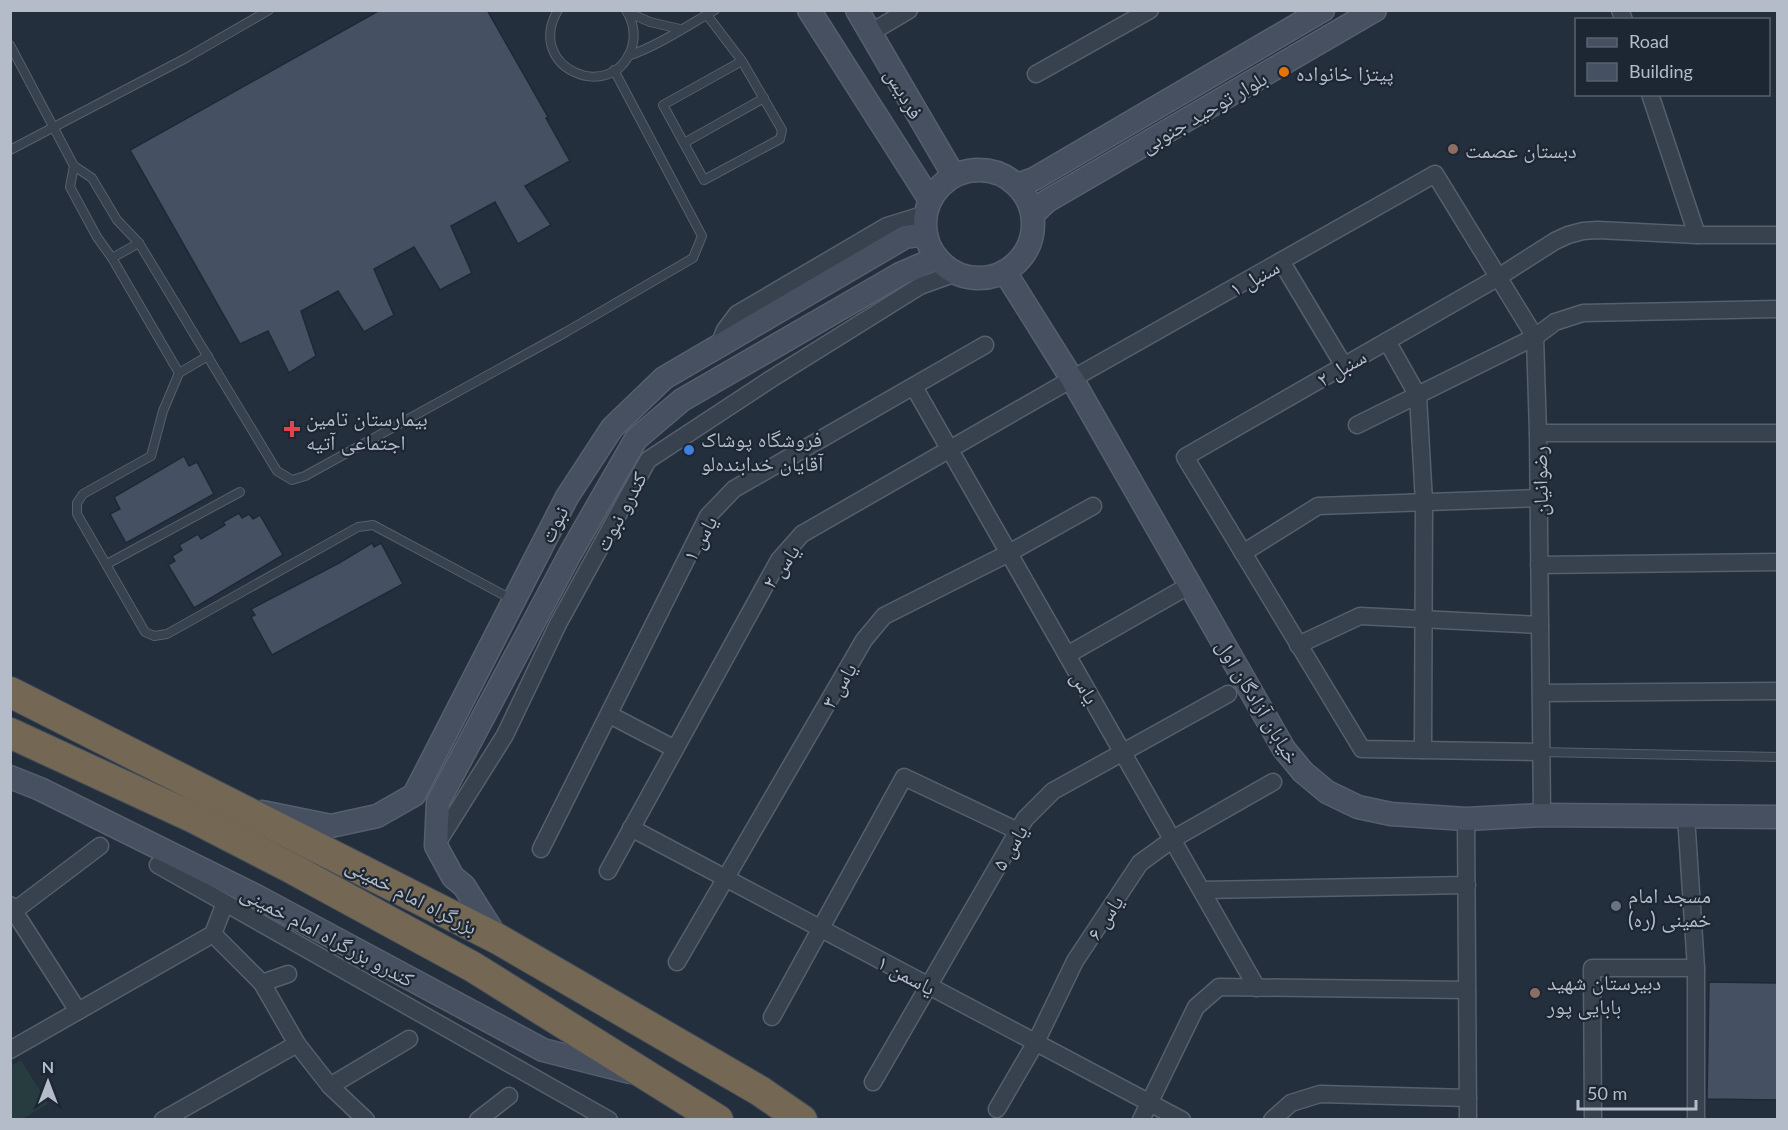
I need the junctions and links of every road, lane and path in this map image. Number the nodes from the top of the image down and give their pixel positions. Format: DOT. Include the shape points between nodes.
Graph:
graph roads {
  1 [pos="269,10"];
  2 [pos="558,10"];
  3 [pos="716,10"];
  4 [pos="809,10"];
  5 [pos="857,10"];
  6 [pos="909,10"];
  7 [pos="1150,10"];
  8 [pos="1323,10"];
  9 [pos="1375,10"];
  10 [pos="627,11"];
  11 [pos="706,13"];
  12 [pos="680,29"];
  13 [pos="870,33"];
  14 [pos="10,45"];
  15 [pos="628,56"];
  16 [pos="742,61"];
  17 [pos="614,70"];
  18 [pos="1036,74"];
  19 [pos="1651,96"];
  20 [pos="764,98"];
  21 [pos="54,128"];
  22 [pos="684,143"];
  23 [pos="10,150"];
  24 [pos="74,166"];
  25 [pos="954,176"];
  26 [pos="1017,185"];
  27 [pos="1033,214"];
  28 [pos="927,216"];
  29 [pos="1697,235"];
  30 [pos="1778,236"];
  31 [pos="139,243"];
  32 [pos="112,258"];
  33 [pos="937,258"];
  34 [pos="1281,261"];
  35 [pos="1005,272"];
  36 [pos="956,273"];
  37 [pos="1497,278"];
  38 [pos="1778,309"];
  39 [pos="1535,338"];
  40 [pos="1387,341"];
  41 [pos="985,345"];
  42 [pos="208,356"];
  43 [pos="1344,366"];
  44 [pos="179,374"];
  45 [pos="1072,379"];
  46 [pos="914,387"];
  47 [pos="1418,396"];
  48 [pos="1358,425"];
  49 [pos="1538,433"];
  50 [pos="1778,433"];
  51 [pos="950,449"];
  52 [pos="240,492"];
  53 [pos="1539,498"];
  54 [pos="1424,502"];
  55 [pos="1093,506"];
  56 [pos="1009,553"];
  57 [pos="1243,553"];
  58 [pos="1778,562"];
  59 [pos="106,564"];
  60 [pos="1539,565"];
  61 [pos="1190,585"];
  62 [pos="514,601"];
  63 [pos="1422,619"];
  64 [pos="1540,625"];
  65 [pos="1298,645"];
  66 [pos="1067,655"];
  67 [pos="1778,691"];
  68 [pos="10,692"];
  69 [pos="1541,693"];
  70 [pos="1228,694"];
  71 [pos="610,715"];
  72 [pos="17,741"];
  73 [pos="675,749"];
  74 [pos="1423,750"];
  75 [pos="1122,751"];
  76 [pos="1541,752"];
  77 [pos="1778,757"];
  78 [pos="10,777"];
  79 [pos="1273,782"];
  80 [pos="242,807"];
  81 [pos="1542,815"];
  82 [pos="1686,816"];
  83 [pos="1778,817"];
  84 [pos="1466,819"];
  85 [pos="631,828"];
  86 [pos="1018,831"];
  87 [pos="1173,839"];
  88 [pos="100,846"];
  89 [pos="436,846"];
  90 [pos="541,849"];
  91 [pos="158,865"];
  92 [pos="608,871"];
  93 [pos="725,877"];
  94 [pos="1467,885"];
  95 [pos="1202,890"];
  96 [pos="225,903"];
  97 [pos="12,910"];
  98 [pos="821,928"];
  99 [pos="213,934"];
  100 [pos="498,939"];
  101 [pos="677,962"];
  102 [pos="1695,968"];
  103 [pos="288,974"];
  104 [pos="262,983"];
  105 [pos="928,985"];
  106 [pos="1257,988"];
  107 [pos="1467,990"];
  108 [pos="78,1011"];
  109 [pos="772,1017"];
  110 [pos="410,1039"];
  111 [pos="1036,1042"];
  112 [pos="297,1044"];
  113 [pos="10,1050"];
  114 [pos="651,1078"];
  115 [pos="873,1082"];
  116 [pos="330,1086"];
  117 [pos="509,1096"];
  118 [pos="1468,1098"];
  119 [pos="1150,1102"];
  120 [pos="997,1109"];
  121 [pos="163,1119"];
  122 [pos="366,1119"];
  123 [pos="478,1119"];
  124 [pos="609,1119"];
  125 [pos="718,1119"];
  126 [pos="802,1119"];
  127 [pos="1141,1119"];
  128 [pos="1182,1119"];
  129 [pos="1272,1119"];
  130 [pos="1468,1119"];
  131 [pos="1593,1119"];
  132 [pos="1696,1119"];
  1 -- 21 [label="lane"];
  2 -- 17 [label="lane" via="549,36 552,51 561,64 589,77"];
  3 -- 11 [label="lane"];
  4 -- 28 [label="main road"];
  5 -- 13 [label="main road, فردیس"];
  6 -- 13 [label="street"];
  7 -- 18 [label="street"];
  8 -- 26 [label="main road, بلوار توحید جنوبی"];
  9 -- 27 [label="main road, بلوار توحید جنوبی" via="1047,201"];
  10 -- 12 [label="lane" via="650,22"];
  10 -- 15 [label="lane" via="634,42"];
  11 -- 12 [label="lane"];
  11 -- 16 [label="lane"];
  12 -- 15 [label="lane" via="650,49"];
  13 -- 25 [label="main road, فردیس"];
  14 -- 21 [label="lane"];
  15 -- 17 [label="lane"];
  16 -- 20 [label="lane"];
  16 -- 22 [label="lane" via="663,105"];
  17 -- 42 [label="lane" via="702,236 693,258 566,332 292,480 277,471"];
  19 -- 29 [label="street"];
  20 -- 22 [label="lane"];
  20 -- 22 [label="lane" via="782,130 780,139 704,180"];
  21 -- 23 [label="lane"];
  21 -- 24 [label="lane"];
  24 -- 31 [label="lane" via="92,178 117,220"];
  24 -- 32 [label="lane" via="70,187"];
  25 -- 26 [label="main road" via="970,170 987,170"];
  25 -- 28 [label="main road" via="940,186"];
  26 -- 27 [label="main road" via="1028,198"];
  27 -- 35 [label="main road" via="1029,248"];
  28 -- 33 [label="main road"];
  28 -- 62 [label="main road, نبوت" via="905,237 664,378 612,428 567,497"];
  29 -- 30 [label="street, سنبل ۲"];
  29 -- 37 [label="street, سنبل ۲" via="1583,231 1556,241"];
  31 -- 32 [label="lane"];
  31 -- 42 [label="lane"];
  32 -- 44 [label="lane"];
  33 -- 36 [label="main road"];
  33 -- 89 [label="main road, نبوت" via="900,274 682,400 636,439 438,802"];
  34 -- 37 [label="street, سنبل ۱" via="1435,174"];
  34 -- 43 [label="street"];
  34 -- 45 [label="street, سنبل ۱"];
  35 -- 36 [label="main road" via="989,278"];
  35 -- 45 [label="main road, خیابان آزادگان اول"];
  36 -- 89 [label="street, کندرو نبوت" via="920,286 648,460 558,624 505,735"];
  37 -- 39 [label="street"];
  37 -- 40 [label="street, سنبل ۲"];
  38 -- 39 [label="street" via="1583,313 1555,322"];
  39 -- 47 [label="street"];
  39 -- 49 [label="street, رضوانیان"];
  40 -- 43 [label="street, سنبل ۲"];
  40 -- 47 [label="street"];
  41 -- 46 [label="street, یاس ۱"];
  42 -- 44 [label="lane"];
  43 -- 57 [label="street, سنبل ۲" via="1185,457"];
  44 -- 59 [label="lane" via="163,411 151,456 83,494 77,503 77,514"];
  45 -- 51 [label="street, یاس ۲"];
  45 -- 61 [label="main road, خیابان آزادگان اول"];
  46 -- 51 [label="street, یاس"];
  46 -- 71 [label="street, یاس ۱" via="734,489 708,516"];
  47 -- 48 [label="street"];
  47 -- 54 [label="street"];
  49 -- 50 [label="street"];
  49 -- 53 [label="street, رضوانیان"];
  51 -- 56 [label="street, یاس"];
  51 -- 73 [label="street, یاس ۲" via="802,534 779,560"];
  52 -- 59 [label="lane"];
  53 -- 54 [label="street"];
  53 -- 60 [label="street, رضوانیان"];
  54 -- 57 [label="street" via="1318,506"];
  54 -- 63 [label="street"];
  55 -- 56 [label="street, یاس ۳"];
  56 -- 66 [label="street, یاس"];
  56 -- 93 [label="street, یاس ۳" via="884,616 864,640"];
  57 -- 65 [label="street"];
  58 -- 60 [label="street"];
  59 -- 62 [label="lane" via="145,632 154,636 167,634 358,527 373,525"];
  60 -- 64 [label="street, رضوانیان"];
  61 -- 66 [label="street"];
  61 -- 84 [label="main road, خیابان آزادگان اول" via="1284,749 1303,772 1327,792 1358,807 1392,814"];
  62 -- 80 [label="main road, نبوت" via="414,795 376,816 330,826"];
  63 -- 64 [label="street"];
  63 -- 65 [label="street" via="1360,616"];
  63 -- 74 [label="street"];
  64 -- 69 [label="street, رضوانیان"];
  65 -- 74 [label="street" via="1362,749"];
  66 -- 75 [label="street, یاس"];
  67 -- 69 [label="street"];
  68 -- 80 [label="highway, بزرگراه امام خمینی"];
  69 -- 76 [label="street, رضوانیان"];
  70 -- 75 [label="street, یاس ۵"];
  71 -- 73 [label="street"];
  71 -- 90 [label="street, یاس ۱"];
  72 -- 114 [label="highway, بزرگراه امام خمینی" via="194,818 301,873 473,968"];
  73 -- 85 [label="street, یاس ۲"];
  74 -- 76 [label="street"];
  75 -- 86 [label="street, یاس ۵" via="1053,791"];
  75 -- 87 [label="street, یاس"];
  76 -- 77 [label="lane"];
  76 -- 81 [label="street, رضوانیان"];
  78 -- 114 [label="main road, کندرو بزرگراه امام خمینی" via="256,896 543,1050"];
  79 -- 87 [label="street, یاس ۶"];
  80 -- 100 [label="highway, بزرگراه امام خمینی"];
  81 -- 82 [label="main road, خیابان آزادگان اول"];
  81 -- 84 [label="main road, خیابان آزادگان اول"];
  82 -- 83 [label="main road, خیابان آزادگان اول"];
  82 -- 102 [label="street"];
  84 -- 94 [label="street"];
  85 -- 92 [label="street, یاس ۲"];
  85 -- 93 [label="street, یاسمن ۱"];
  86 -- 98 [label="street" via="904,777"];
  86 -- 105 [label="street, یاس ۵"];
  87 -- 95 [label="street, یاس"];
  87 -- 111 [label="street, یاس ۶" via="1140,863 1075,961"];
  88 -- 97 [label="street"];
  89 -- 100 [label="main road" via="453,877 464,886"];
  91 -- 96 [label="street"];
  93 -- 98 [label="street, یاسمن ۱"];
  93 -- 101 [label="street, یاس ۳"];
  94 -- 95 [label="street"];
  94 -- 107 [label="street"];
  95 -- 106 [label="street, یاس"];
  96 -- 99 [label="street"];
  96 -- 124 [label="street"];
  97 -- 108 [label="street"];
  98 -- 105 [label="street, یاسمن ۱"];
  98 -- 109 [label="street"];
  99 -- 104 [label="street"];
  99 -- 108 [label="street"];
  100 -- 126 [label="highway, بزرگراه امام خمینی"];
  102 -- 131 [label="street" via="1592,969"];
  102 -- 132 [label="street"];
  103 -- 104 [label="street"];
  104 -- 112 [label="street"];
  105 -- 111 [label="street, یاسمن ۱"];
  105 -- 115 [label="street, یاس ۵"];
  106 -- 107 [label="street"];
  106 -- 119 [label="street" via="1219,987 1196,1007"];
  107 -- 118 [label="street"];
  108 -- 113 [label="street"];
  110 -- 116 [label="street"];
  111 -- 119 [label="street, یاسمن ۱"];
  111 -- 120 [label="street, یاس ۶"];
  112 -- 116 [label="street"];
  112 -- 121 [label="street"];
  114 -- 125 [label="highway, بزرگراه امام خمینی"];
  116 -- 122 [label="street"];
  117 -- 123 [label="street"];
  118 -- 129 [label="street" via="1320,1094 1291,1103"];
  118 -- 130 [label="street"];
  119 -- 127 [label="street"];
  119 -- 128 [label="street, یاسمن ۱"];
}
